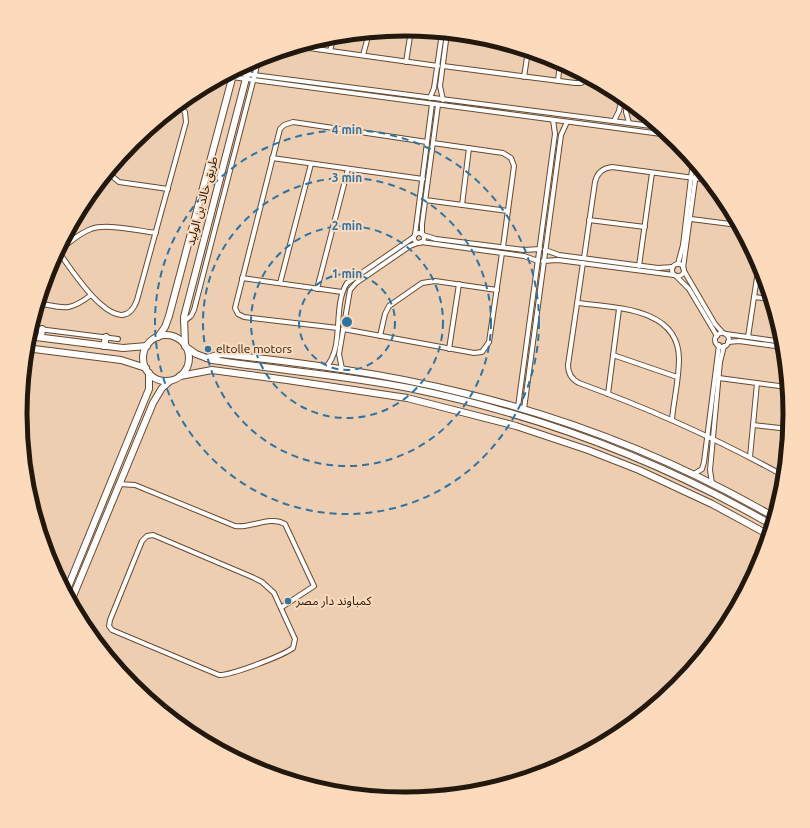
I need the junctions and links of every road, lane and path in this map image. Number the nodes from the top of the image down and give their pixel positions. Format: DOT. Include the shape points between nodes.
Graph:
graph roads {
  1 [pos="410,36"];
  2 [pos="368,38"];
  3 [pos="445,38"];
  4 [pos="332,43"];
  5 [pos="310,48"];
  6 [pos="330,51"];
  7 [pos="363,55"];
  8 [pos="527,56"];
  9 [pos="406,62"];
  10 [pos="440,66"];
  11 [pos="256,67"];
  12 [pos="559,69"];
  13 [pos="248,71"];
  14 [pos="254,74"];
  15 [pos="238,75"];
  16 [pos="246,77"];
  17 [pos="524,77"];
  18 [pos="232,78"];
  19 [pos="253,80"];
  20 [pos="558,81"];
  21 [pos="583,81"];
  22 [pos="375,90"];
  23 [pos="374,96"];
  24 [pos="430,98"];
  25 [pos="443,100"];
  26 [pos="432,104"];
  27 [pos="620,104"];
  28 [pos="438,105"];
  29 [pos="626,108"];
  30 [pos="182,109"];
  31 [pos="516,109"];
  32 [pos="515,115"];
  33 [pos="553,120"];
  34 [pos="608,120"];
  35 [pos="614,121"];
  36 [pos="567,122"];
  37 [pos="628,123"];
  38 [pos="649,126"];
  39 [pos="607,127"];
  40 [pos="658,134"];
  41 [pos="428,142"];
  42 [pos="433,142"];
  43 [pos="469,148"];
  44 [pos="553,149"];
  45 [pos="559,150"];
  46 [pos="272,158"];
  47 [pos="311,164"];
  48 [pos="348,169"];
  49 [pos="692,169"];
  50 [pos="652,173"];
  51 [pos="697,174"];
  52 [pos="113,175"];
  53 [pos="691,178"];
  54 [pos="696,178"];
  55 [pos="423,179"];
  56 [pos="701,179"];
  57 [pos="168,189"];
  58 [pos="425,200"];
  59 [pos="462,205"];
  60 [pos="508,211"];
  61 [pos="544,215"];
  62 [pos="550,216"];
  63 [pos="691,219"];
  64 [pos="589,220"];
  65 [pos="731,224"];
  66 [pos="644,227"];
  67 [pos="156,233"];
  68 [pos="423,235"];
  69 [pos="414,236"];
  70 [pos="420,242"];
  71 [pos="68,244"];
  72 [pos="503,247"];
  73 [pos="540,249"];
  74 [pos="545,250"];
  75 [pos="502,253"];
  76 [pos="62,256"];
  77 [pos="538,261"];
  78 [pos="544,261"];
  79 [pos="584,261"];
  80 [pos="678,264"];
  81 [pos="639,266"];
  82 [pos="673,267"];
  83 [pos="684,270"];
  84 [pos="675,275"];
  85 [pos="757,277"];
  86 [pos="242,278"];
  87 [pos="280,284"];
  88 [pos="458,284"];
  89 [pos="317,289"];
  90 [pos="497,290"];
  91 [pos="342,292"];
  92 [pos="91,295"];
  93 [pos="754,297"];
  94 [pos="765,299"];
  95 [pos="578,303"];
  96 [pos="43,305"];
  97 [pos="618,309"];
  98 [pos="183,322"];
  99 [pos="36,328"];
  100 [pos="37,329"];
  101 [pos="340,329"];
  102 [pos="724,334"];
  103 [pos="35,336"];
  104 [pos="380,336"];
  105 [pos="717,336"];
  106 [pos="41,337"];
  107 [pos="106,337"];
  108 [pos="158,337"];
  109 [pos="748,337"];
  110 [pos="118,339"];
  111 [pos="69,341"];
  112 [pos="776,341"];
  113 [pos="728,342"];
  114 [pos="719,345"];
  115 [pos="104,346"];
  116 [pos="147,346"];
  117 [pos="186,346"];
  118 [pos="724,346"];
  119 [pos="777,346"];
  120 [pos="33,349"];
  121 [pos="449,349"];
  122 [pos="67,353"];
  123 [pos="613,355"];
  124 [pos="207,358"];
  125 [pos="326,368"];
  126 [pos="342,370"];
  127 [pos="147,371"];
  128 [pos="180,376"];
  129 [pos="677,377"];
  130 [pos="719,378"];
  131 [pos="170,381"];
  132 [pos="757,383"];
  133 [pos="782,386"];
  134 [pos="608,394"];
  135 [pos="144,399"];
  136 [pos="154,403"];
  137 [pos="521,408"];
  138 [pos="672,419"];
  139 [pos="753,425"];
  140 [pos="782,427"];
  141 [pos="575,434"];
  142 [pos="708,435"];
  143 [pos="713,438"];
  144 [pos="592,440"];
  145 [pos="572,444"];
  146 [pos="588,450"];
  147 [pos="750,457"];
  148 [pos="778,473"];
  149 [pos="694,474"];
  150 [pos="712,483"];
  151 [pos="119,484"];
  152 [pos="769,514"];
  153 [pos="767,522"];
  154 [pos="764,532"];
  155 [pos="69,586"];
  156 [pos="73,594"];
  157 [pos="282,607"];
  1 -- 9 [label="street"];
  2 -- 7 [label="street"];
  3 -- 10 [label="street"];
  4 -- 6 [label="street"];
  5 -- 6 [label="street"];
  6 -- 7 [label="street"];
  7 -- 9 [label="street"];
  8 -- 17 [label="street"];
  9 -- 10 [label="street"];
  10 -- 17 [label="street"];
  10 -- 24 [label="street"];
  10 -- 25 [label="street" via="440,89"];
  11 -- 14 [label="street"];
  12 -- 20 [label="street"];
  13 -- 16 [label="main road, طريق خالد بن الوليد"];
  14 -- 16 [label="street"];
  14 -- 19 [label="street"];
  14 -- 22 [label="street"];
  15 -- 16 [label="street"];
  16 -- 19 [label="street"];
  16 -- 98 [label="main road, طريق خالد بن الوليد"];
  17 -- 20 [label="street"];
  18 -- 108 [label="main road, طريق خالد بن الوليد" via="169,316"];
  19 -- 23 [label="street"];
  19 -- 98 [label="street" via="194,310"];
  20 -- 21 [label="street" via="578,84"];
  22 -- 23 [label="street"];
  22 -- 24 [label="street"];
  23 -- 26 [label="street"];
  24 -- 25 [label="street"];
  25 -- 31 [label="street"];
  26 -- 28 [label="street"];
  26 -- 41 [label="street"];
  27 -- 35 [label="street"];
  28 -- 32 [label="street"];
  28 -- 42 [label="street"];
  29 -- 37 [label="street"];
  30 -- 57 [label="street" via="186,122"];
  31 -- 32 [label="street"];
  31 -- 34 [label="street"];
  32 -- 33 [label="street"];
  33 -- 36 [label="street"];
  33 -- 44 [label="street" via="556,131"];
  34 -- 35 [label="street"];
  34 -- 39 [label="street"];
  35 -- 37 [label="street"];
  36 -- 39 [label="street"];
  36 -- 45 [label="street" via="562,132"];
  37 -- 38 [label="street"];
  39 -- 40 [label="street"];
  41 -- 46 [label="street" via="290,122 280,129"];
  41 -- 55 [label="street"];
  42 -- 43 [label="street"];
  42 -- 58 [label="street"];
  43 -- 59 [label="street"];
  43 -- 60 [label="street" via="503,152 512,158 514,166"];
  44 -- 45 [label="street"];
  44 -- 61 [label="street"];
  45 -- 62 [label="street"];
  46 -- 47 [label="street"];
  46 -- 86 [label="street"];
  47 -- 48 [label="street"];
  47 -- 87 [label="street"];
  48 -- 55 [label="street"];
  48 -- 89 [label="street"];
  49 -- 53 [label="street"];
  50 -- 53 [label="street"];
  50 -- 64 [label="street" via="612,167 601,171 595,182"];
  50 -- 66 [label="street"];
  51 -- 54 [label="street"];
  52 -- 57 [label="street" via="119,182"];
  53 -- 54 [label="street"];
  53 -- 80 [label="street" via="683,245"];
  54 -- 56 [label="street"];
  54 -- 63 [label="street"];
  55 -- 69 [label="street"];
  57 -- 67 [label="street"];
  58 -- 59 [label="street"];
  58 -- 68 [label="street"];
  59 -- 60 [label="street"];
  60 -- 72 [label="street"];
  61 -- 62 [label="street"];
  61 -- 73 [label="street"];
  62 -- 74 [label="street"];
  63 -- 65 [label="street"];
  63 -- 83 [label="street"];
  64 -- 66 [label="street"];
  64 -- 79 [label="street"];
  66 -- 81 [label="street"];
  67 -- 71 [label="street" via="94,228"];
  67 -- 92 [label="street" via="132,310 122,315 116,314 106,309"];
  68 -- 69 [label="street" via="418,233"];
  68 -- 70 [label="street"];
  68 -- 72 [label="street" via="436,239"];
  69 -- 70 [label="street" via="415,241"];
  69 -- 91 [label="street" via="352,278"];
  70 -- 75 [label="street"];
  70 -- 101 [label="street" via="352,287"];
  72 -- 73 [label="street"];
  73 -- 77 [label="street"];
  74 -- 78 [label="street"];
  74 -- 79 [label="street"];
  75 -- 77 [label="street"];
  75 -- 90 [label="street"];
  76 -- 92 [label="street"];
  77 -- 137 [label="street"];
  78 -- 79 [label="street"];
  78 -- 137 [label="street"];
  79 -- 81 [label="street"];
  79 -- 84 [label="street"];
  79 -- 95 [label="street"];
  80 -- 82 [label="street"];
  80 -- 83 [label="street"];
  81 -- 82 [label="street"];
  82 -- 84 [label="street"];
  83 -- 84 [label="street" via="680,276"];
  83 -- 102 [label="street" via="713,321"];
  84 -- 105 [label="street" via="688,290"];
  85 -- 93 [label="street"];
  86 -- 87 [label="street"];
  86 -- 101 [label="street" via="235,304 236,311 241,316"];
  87 -- 89 [label="street"];
  88 -- 90 [label="street"];
  88 -- 104 [label="street" via="435,281 422,283 389,306"];
  88 -- 121 [label="street"];
  89 -- 91 [label="street"];
  90 -- 121 [label="street" via="489,342 485,349 474,353"];
  91 -- 101 [label="street"];
  92 -- 96 [label="street" via="68,308"];
  93 -- 94 [label="street"];
  93 -- 109 [label="street"];
  95 -- 97 [label="street"];
  95 -- 134 [label="street" via="569,372 576,381"];
  97 -- 123 [label="street"];
  97 -- 129 [label="street" via="649,315 668,329 678,350"];
  98 -- 117 [label="main road, طريق خالد بن الوليد"];
  99 -- 107 [label="street"];
  100 -- 106 [label="main road"];
  101 -- 104 [label="street"];
  101 -- 125 [label="street" via="334,354"];
  101 -- 126 [label="street" via="339,354"];
  102 -- 105 [label="street"];
  102 -- 109 [label="street"];
  102 -- 113 [label="street" via="729,339"];
  103 -- 106 [label="main road"];
  104 -- 121 [label="street"];
  105 -- 114 [label="street" via="716,342"];
  106 -- 111 [label="main road"];
  107 -- 110 [label="street"];
  107 -- 115 [label="main road"];
  108 -- 116 [label="main road"];
  108 -- 117 [label="main road" via="170,336"];
  109 -- 112 [label="street"];
  111 -- 115 [label="main road"];
  111 -- 122 [label="main road" via="70,348"];
  113 -- 118 [label="street"];
  113 -- 119 [label="street" via="742,341"];
  114 -- 118 [label="street"];
  114 -- 142 [label="street"];
  115 -- 116 [label="main road"];
  116 -- 127 [label="main road" via="144,357"];
  117 -- 124 [label="main road"];
  117 -- 128 [label="main road" via="188,363"];
  118 -- 130 [label="street"];
  120 -- 122 [label="main road"];
  122 -- 127 [label="main road" via="121,360"];
  123 -- 129 [label="street"];
  123 -- 134 [label="street"];
  124 -- 125 [label="main road" via="221,354"];
  124 -- 141 [label="main road" via="408,388 512,414"];
  125 -- 126 [label="main road"];
  126 -- 137 [label="main road" via="411,381"];
  127 -- 131 [label="main road" via="160,380"];
  127 -- 135 [label="main road" via="150,384"];
  128 -- 131 [label="main road"];
  128 -- 145 [label="main road" via="212,370 407,398 516,426"];
  129 -- 138 [label="street"];
  130 -- 132 [label="street"];
  130 -- 143 [label="street"];
  131 -- 136 [label="main road" via="162,388"];
  132 -- 133 [label="street"];
  132 -- 139 [label="street"];
  134 -- 138 [label="street"];
  135 -- 136 [label="main road"];
  135 -- 155 [label="main road"];
  136 -- 151 [label="main road"];
  137 -- 149 [label="main road" via="614,440"];
  138 -- 142 [label="street"];
  139 -- 140 [label="street"];
  139 -- 147 [label="street"];
  141 -- 144 [label="main road"];
  141 -- 145 [label="main road" via="576,440"];
  142 -- 143 [label="street"];
  142 -- 149 [label="street" via="704,466"];
  143 -- 147 [label="street"];
  143 -- 150 [label="street" via="710,470"];
  144 -- 146 [label="main road" via="588,444"];
  144 -- 153 [label="main road" via="694,484"];
  145 -- 146 [label="main road"];
  146 -- 154 [label="main road" via="639,470"];
  147 -- 148 [label="street"];
  149 -- 150 [label="main road"];
  150 -- 152 [label="main road"];
  151 -- 156 [label="main road"];
  151 -- 157 [label="street" via="135,485 235,526 246,527 274,521 285,524 314,586"];
  157 -- 157 [label="street" via="274,593 258,579 157,535 150,535 142,541 109,626 114,632 213,674 222,675 293,648 295,639"];
}
